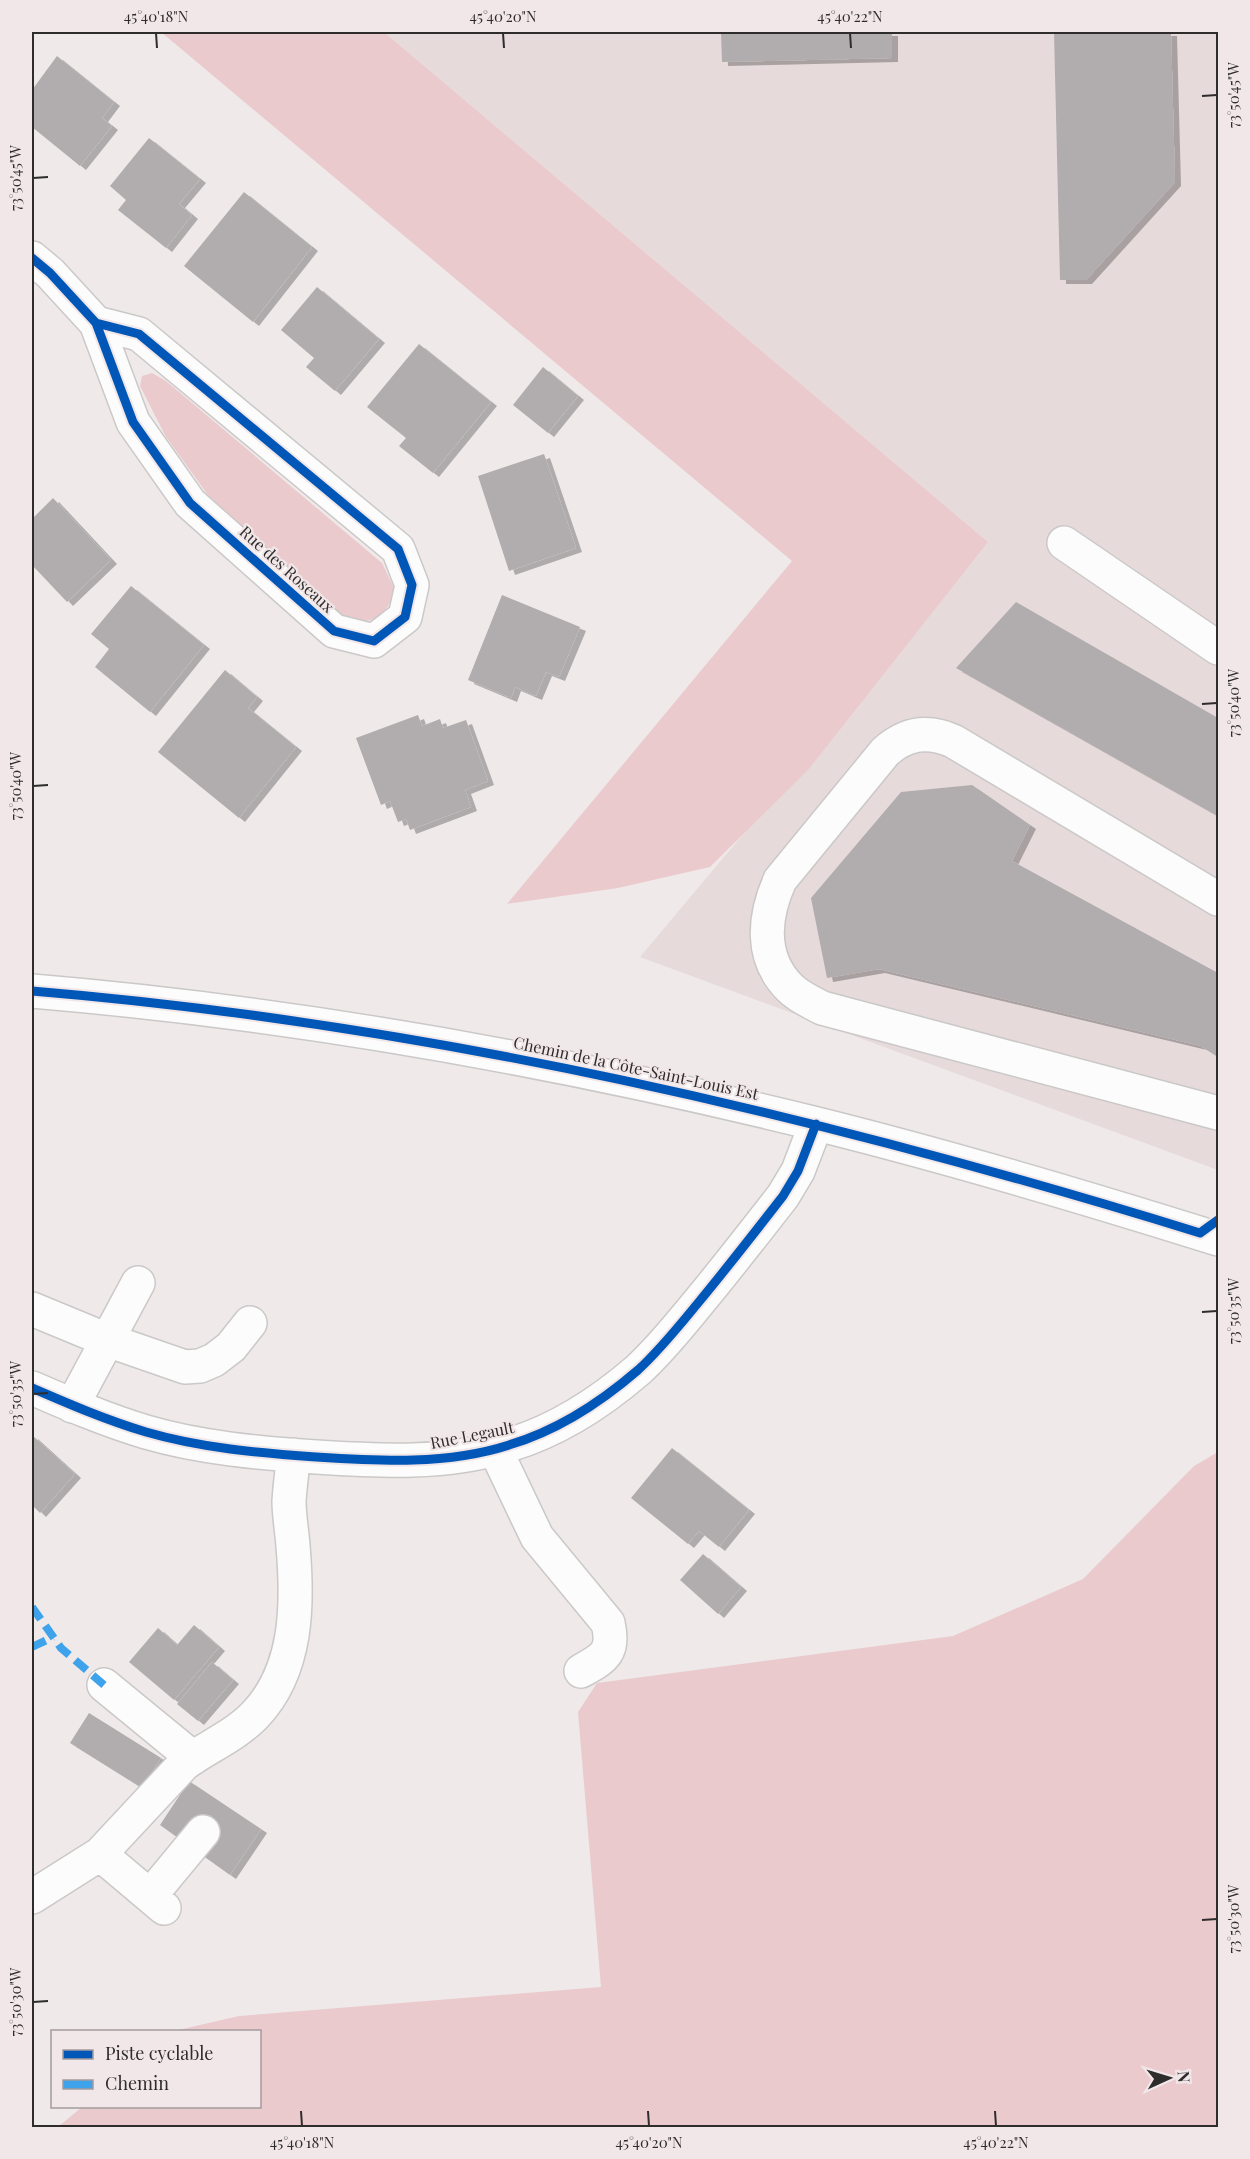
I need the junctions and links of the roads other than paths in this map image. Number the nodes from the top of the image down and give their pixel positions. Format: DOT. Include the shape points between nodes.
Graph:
graph roads {
  1 [pos="32,258"];
  2 [pos="96,323"];
  3 [pos="1064,543"];
  4 [pos="1218,648"];
  5 [pos="1218,899"];
  6 [pos="32,991"];
  7 [pos="1218,1113"];
  8 [pos="816,1124"];
  9 [pos="1218,1239"];
  10 [pos="138,1283"];
  11 [pos="32,1309"];
  12 [pos="250,1323"];
  13 [pos="106,1340"];
  14 [pos="32,1388"];
  15 [pos="72,1406"];
  16 [pos="495,1449"];
  17 [pos="294,1455"];
  18 [pos="580,1671"];
  19 [pos="104,1685"];
  20 [pos="193,1758"];
  21 [pos="203,1832"];
  22 [pos="100,1854"];
  23 [pos="32,1898"];
  1 -- 2 [label="street, Rue des Roseaux"];
  2 -- 2 [label="street, Rue des Roseaux" via="133,422 190,503 334,631 374,641 405,617 411,585 398,549 139,334"];
  3 -- 4 [label="street"];
  5 -- 7 [label="street" via="953,741 923,734 902,739 885,752 780,880 767,931 770,957 778,972 790,988 822,1008"];
  6 -- 8 [label="street, Chemin de la Côte-Saint-Louis Est" via="310,1023 486,1052 645,1083"];
  8 -- 9 [label="street, Chemin de la Côte-Saint-Louis Est" via="1019,1178"];
  8 -- 16 [label="street, Rue Legault" via="798,1171 783,1196 656,1352 619,1386 568,1419 537,1435"];
  10 -- 13 [label="street"];
  11 -- 13 [label="street"];
  12 -- 13 [label="street" via="231,1347 200,1366 175,1365"];
  13 -- 15 [label="street"];
  14 -- 15 [label="street, Rue Legault"];
  15 -- 17 [label="street, Rue Legault" via="190,1443"];
  16 -- 17 [label="street, Rue Legault" via="406,1460"];
  16 -- 18 [label="street" via="537,1537 608,1623 608,1651 603,1659"];
  17 -- 20 [label="street" via="289,1502 296,1608 285,1663 273,1692 256,1715"];
  19 -- 20 [label="street"];
  20 -- 22 [label="street"];
  21 -- 22 [label="street" via="157,1902"];
  22 -- 23 [label="street"];
}
